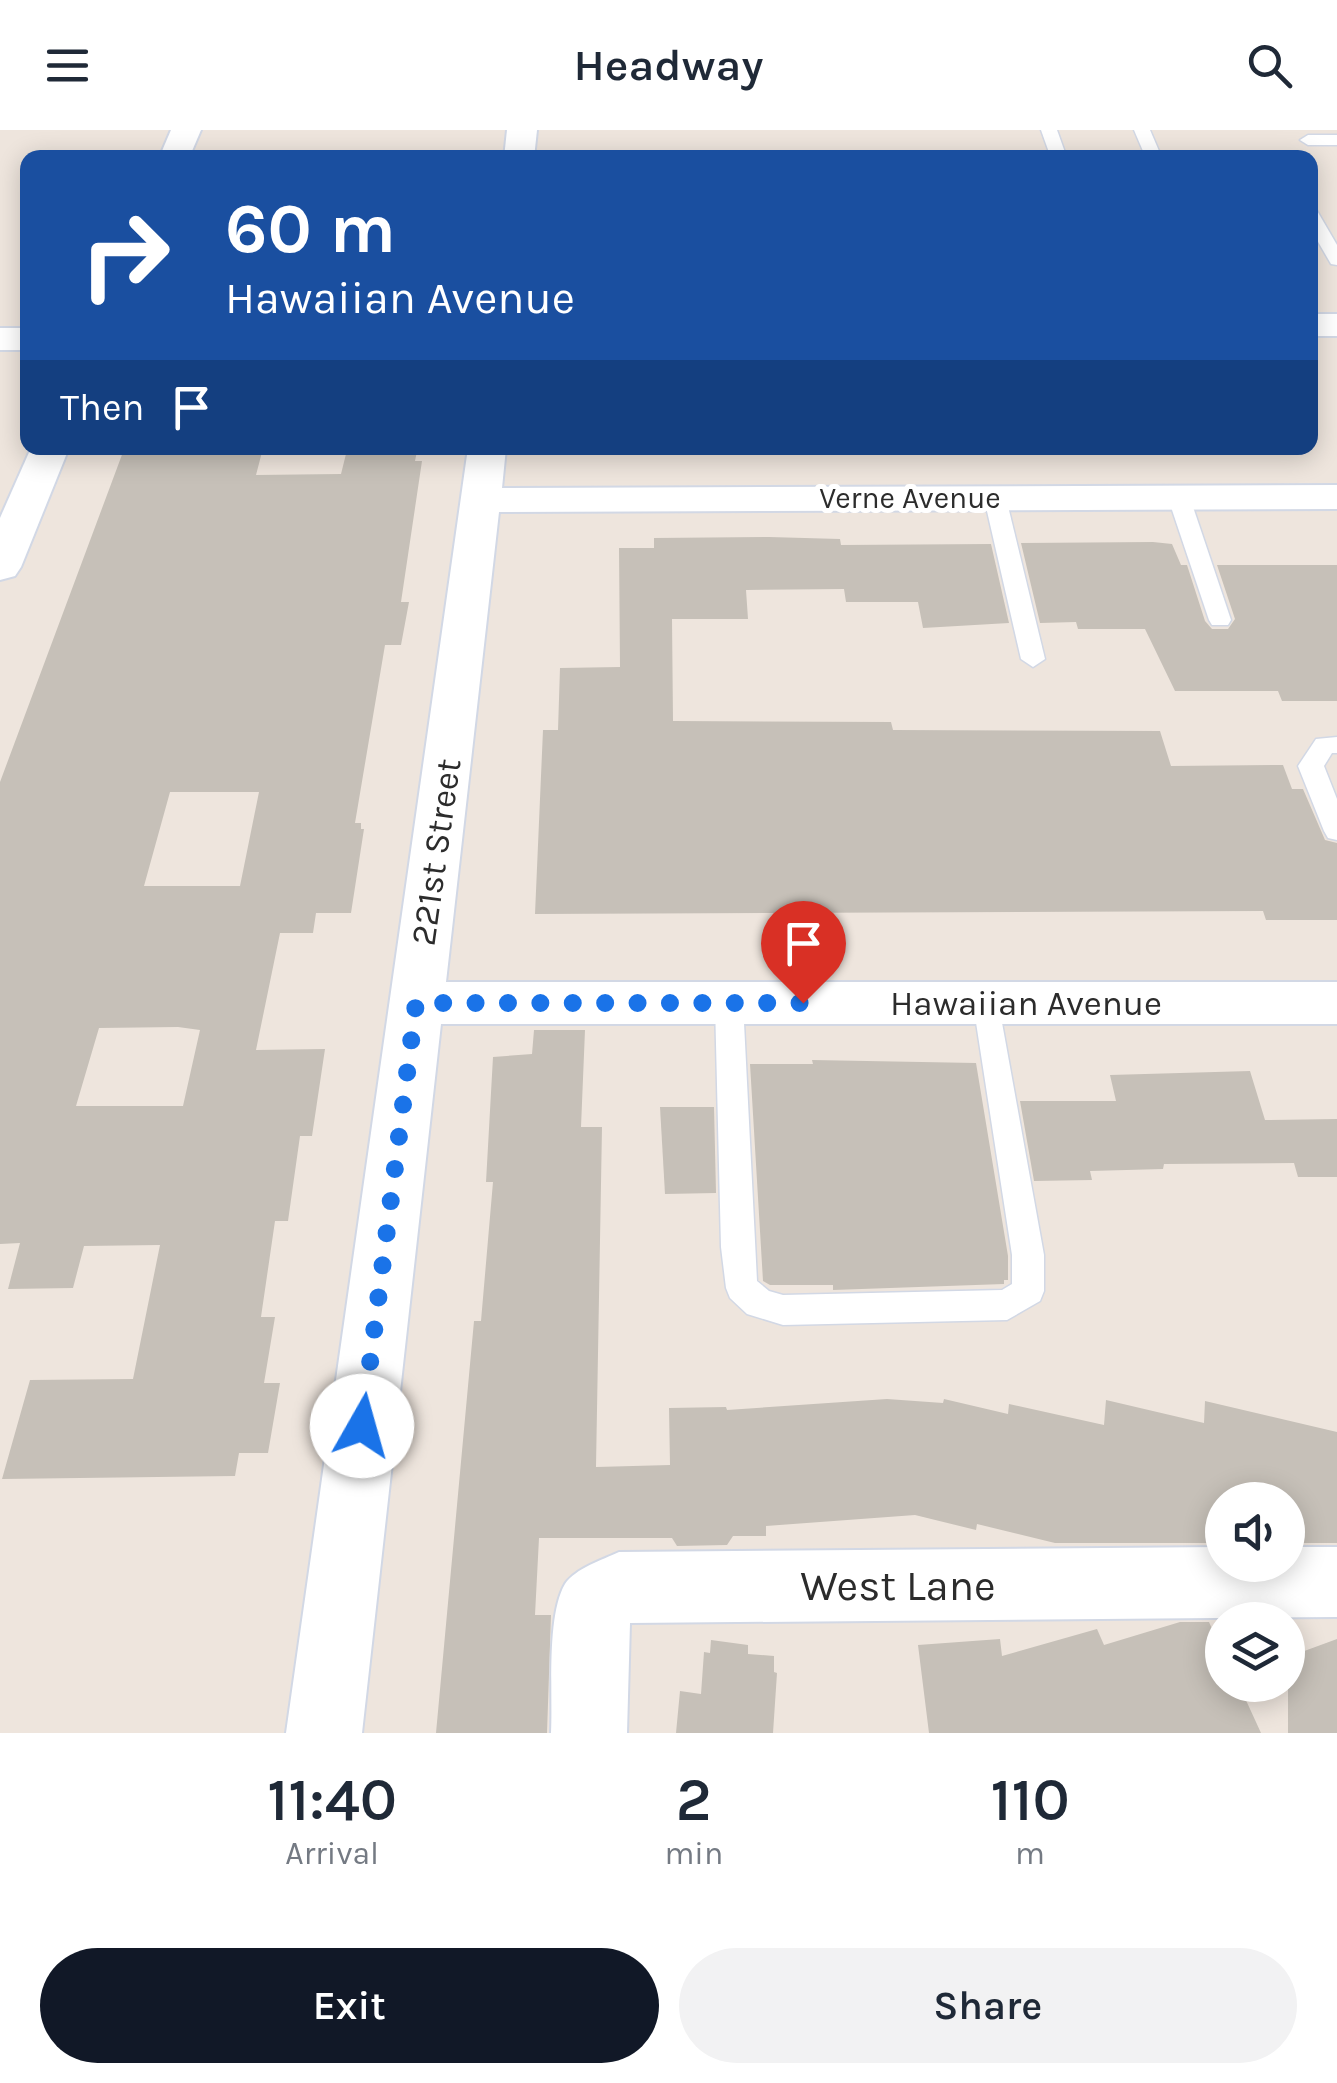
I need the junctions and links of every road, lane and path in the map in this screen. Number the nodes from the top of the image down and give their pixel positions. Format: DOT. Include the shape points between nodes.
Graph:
graph roads {
  1 [pos="1308,140"];
  2 [pos="1337,140"];
  3 [pos="1318,227"];
  4 [pos="1337,260"];
  5 [pos="47,455"];
  6 [pos="485,474"];
  7 [pos="1337,497"];
  8 [pos="995,498"];
  9 [pos="1179,498"];
  10 [pos="0,567"];
  11 [pos="1220,620"];
  12 [pos="1034,659"];
  13 [pos="1337,745"];
  14 [pos="1337,831"];
  15 [pos="416,1003"];
  16 [pos="729,1003"];
  17 [pos="987,1004"];
  18 [pos="1337,1004"];
  19 [pos="1337,1582"];
  20 [pos="324,1733"];
  21 [pos="590,1733"];
  1 -- 2 [label="lane"];
  3 -- 4 [label="lane"];
  5 -- 10 [label="street"];
  6 -- 8 [label="street, Verne Avenue"];
  6 -- 15 [label="street, 221st Street"];
  7 -- 9 [label="street, Verne Avenue"];
  8 -- 9 [label="street, Verne Avenue"];
  8 -- 12 [label="lane"];
  9 -- 11 [label="lane"];
  13 -- 14 [label="lane" via="1325,745 1311,766"];
  15 -- 16 [label="street, Hawaiian Avenue"];
  15 -- 20 [label="street, 221st Street"];
  16 -- 17 [label="street, Hawaiian Avenue"];
  16 -- 17 [label="lane" via="742,1288 759,1303 783,1310 1006,1305 1028,1291 1028,1254"];
  17 -- 18 [label="street, Hawaiian Avenue"];
  19 -- 21 [label="street, West Lane" via="619,1588 592,1607"];
}
